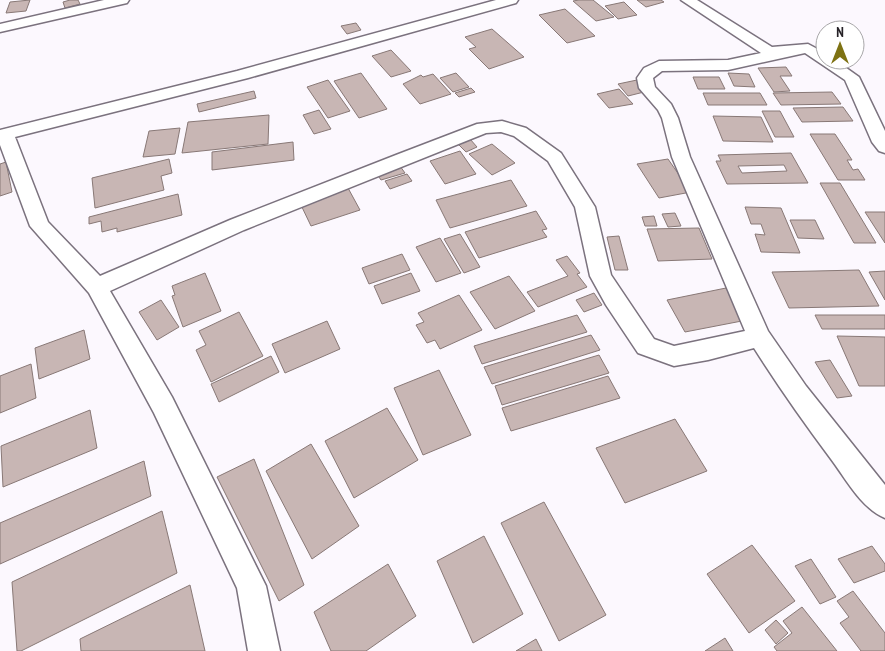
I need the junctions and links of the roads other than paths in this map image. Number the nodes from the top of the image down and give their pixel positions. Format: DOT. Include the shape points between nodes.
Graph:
graph roads {
  1 [pos="122,0"];
  2 [pos="511,0"];
  3 [pos="688,0"];
  4 [pos="0,28"];
  5 [pos="808,48"];
  6 [pos="815,53"];
  7 [pos="840,70"];
  8 [pos="2,136"];
  9 [pos="885,147"];
  10 [pos="97,286"];
  11 [pos="759,337"];
  12 [pos="885,504"];
  13 [pos="264,651"];
  1 -- 4 [label="street"];
  2 -- 8 [label="street" via="242,75"];
  3 -- 5 [label="street" via="768,52"];
  5 -- 6 [label="street"];
  5 -- 11 [label="street" via="728,65 659,66 645,78 647,88 670,118 681,157"];
  7 -- 9 [label="street" via="851,77"];
  8 -- 10 [label="street" via="40,226"];
  10 -- 11 [label="street" via="402,159 483,128 502,126 520,132 555,157 585,206 601,276 646,346 674,356"];
  10 -- 13 [label="street" via="163,405 251,586"];
  11 -- 12 [label="street" via="809,410 868,487"];
}
